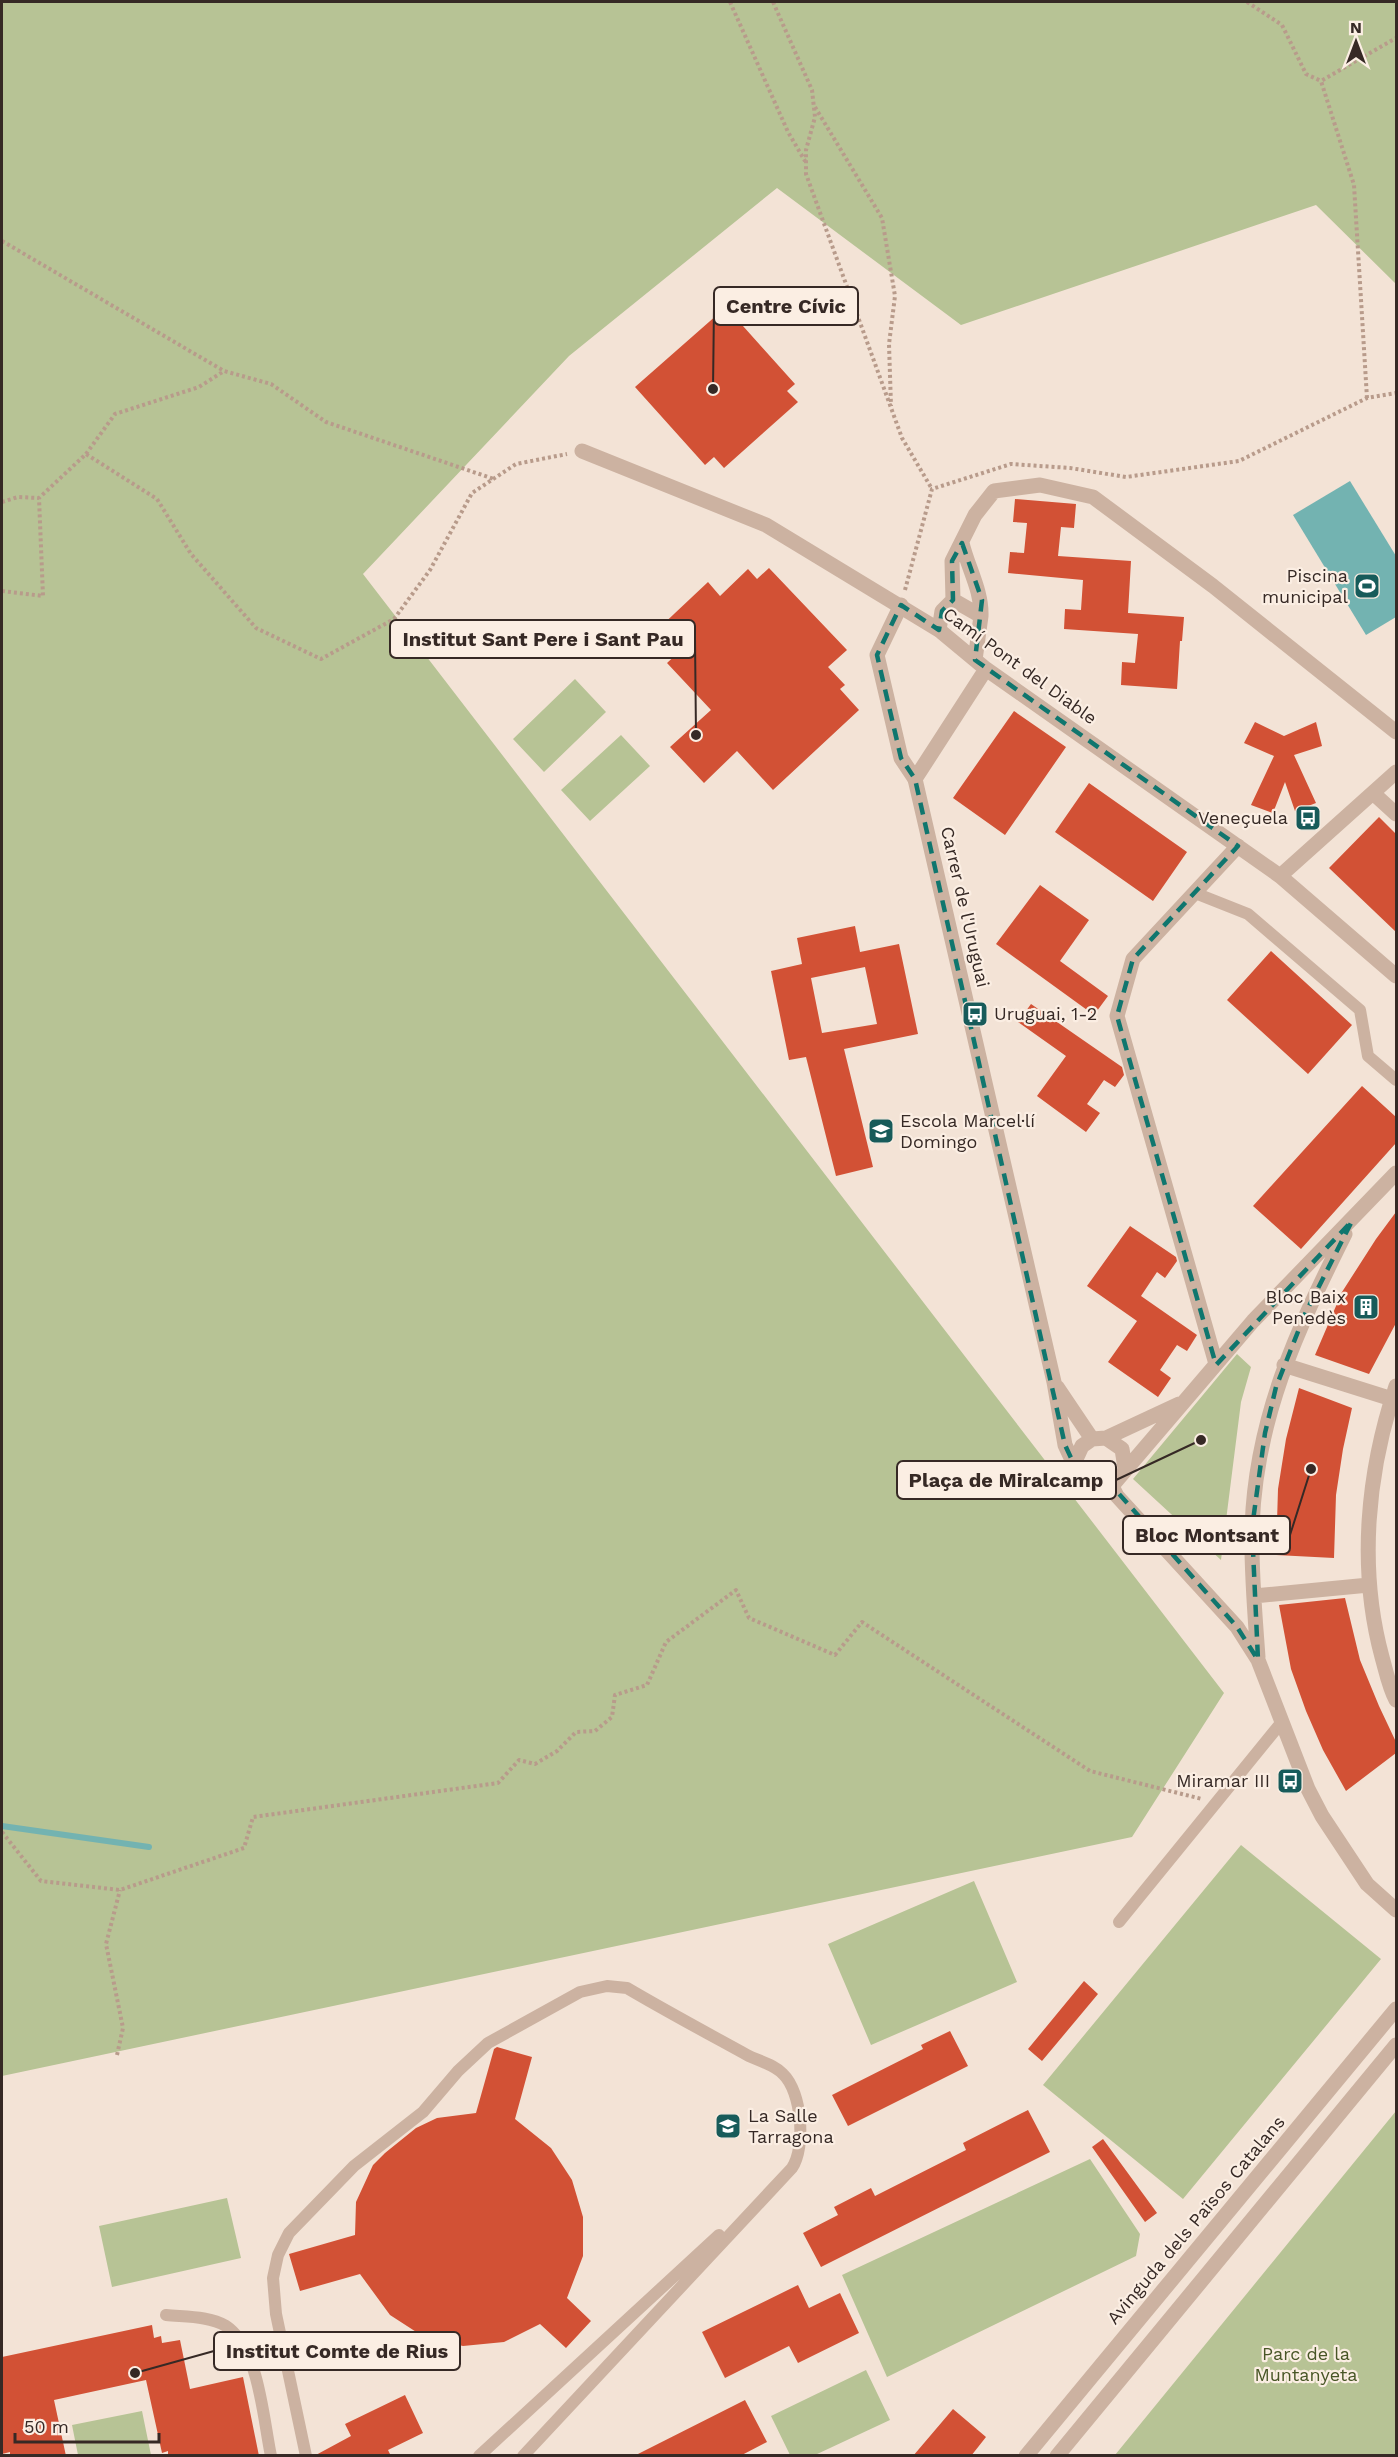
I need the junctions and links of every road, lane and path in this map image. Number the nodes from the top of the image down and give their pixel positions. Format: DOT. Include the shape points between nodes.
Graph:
graph roads {
  1 [pos="730,2"];
  2 [pos="773,2"];
  3 [pos="1247,2"];
  4 [pos="1396,38"];
  5 [pos="1321,81"];
  6 [pos="814,104"];
  7 [pos="806,161"];
  8 [pos="2,241"];
  9 [pos="224,371"];
  10 [pos="1396,393"];
  11 [pos="1367,398"];
  12 [pos="891,410"];
  13 [pos="582,451"];
  14 [pos="86,454"];
  15 [pos="494,479"];
  16 [pos="932,489"];
  17 [pos="39,498"];
  18 [pos="2,502"];
  19 [pos="963,543"];
  20 [pos="2,591"];
  21 [pos="953,600"];
  22 [pos="901,605"];
  23 [pos="981,616"];
  24 [pos="939,630"];
  25 [pos="980,664"];
  26 [pos="1396,732"];
  27 [pos="1396,772"];
  28 [pos="915,779"];
  29 [pos="1374,793"];
  30 [pos="1396,814"];
  31 [pos="1238,846"];
  32 [pos="1281,876"];
  33 [pos="1195,893"];
  34 [pos="1396,976"];
  35 [pos="1396,1080"];
  36 [pos="1396,1173"];
  37 [pos="1352,1221"];
  38 [pos="1216,1364"];
  39 [pos="1284,1365"];
  40 [pos="1054,1382"];
  41 [pos="1394,1393"];
  42 [pos="1184,1401"];
  43 [pos="1099,1439"];
  44 [pos="1125,1468"];
  45 [pos="1080,1478"];
  46 [pos="1112,1485"];
  47 [pos="1369,1586"];
  48 [pos="1254,1596"];
  49 [pos="1258,1660"];
  50 [pos="1396,1700"];
  51 [pos="1281,1723"];
  52 [pos="1216,1802"];
  53 [pos="2,1832"];
  54 [pos="120,1890"];
  55 [pos="1396,1910"];
  56 [pos="1119,1922"];
  57 [pos="1396,2009"];
  58 [pos="1396,2044"];
  59 [pos="117,2055"];
  60 [pos="792,2169"];
  61 [pos="166,2314"];
  62 [pos="271,2456"];
  63 [pos="306,2456"];
  64 [pos="479,2456"];
  65 [pos="523,2456"];
  66 [pos="1026,2456"];
  67 [pos="1057,2456"];
  1 -- 7 [label="path" via="788,132"];
  2 -- 6 [label="path" via="812,90"];
  3 -- 5 [label="path" via="1282,25 1306,74"];
  4 -- 5 [label="path"];
  5 -- 11 [label="path" via="1354,185"];
  6 -- 7 [label="path"];
  6 -- 12 [label="path" via="882,218 895,296 889,344"];
  7 -- 12 [label="path" via="806,174"];
  8 -- 9 [label="path"];
  9 -- 14 [label="path" via="199,387 115,414"];
  9 -- 15 [label="path" via="271,384 326,422"];
  10 -- 11 [label="path"];
  11 -- 16 [label="path" via="1239,461 1126,477 1011,464"];
  12 -- 16 [label="path" via="902,438"];
  13 -- 15 [label="path" via="516,464"];
  13 -- 22 [label="street, Camí Pont del Diable" via="766,525"];
  14 -- 15 [label="path" via="158,499 191,554 256,628 321,659 394,619 430,570 472,493"];
  14 -- 17 [label="path"];
  16 -- 22 [label="path"];
  17 -- 18 [label="path" via="18,497"];
  17 -- 20 [label="path" via="43,596"];
  19 -- 21 [label="street" via="952,561"];
  19 -- 23 [label="street" via="982,600"];
  19 -- 26 [label="street" via="975,516 994,491 1040,485 1093,497 1213,586"];
  21 -- 23 [label="street"];
  21 -- 24 [label="street" via="942,611"];
  22 -- 24 [label="street, Camí Pont del Diable"];
  22 -- 28 [label="street, Carrer de l'Uruguai" via="877,655 901,758"];
  23 -- 25 [label="street"];
  24 -- 25 [label="street, Camí Pont del Diable"];
  25 -- 28 [label="street"];
  25 -- 31 [label="street, Camí Pont del Diable"];
  27 -- 29 [label="street"];
  28 -- 40 [label="street, Carrer de l'Uruguai"];
  29 -- 30 [label="street"];
  29 -- 32 [label="street"];
  31 -- 32 [label="street, Camí Pont del Diable"];
  31 -- 33 [label="street"];
  32 -- 34 [label="street, Camí Pont del Diable"];
  33 -- 35 [label="lane" via="1248,914 1360,1010 1368,1056"];
  33 -- 38 [label="street" via="1133,959 1117,1016"];
  36 -- 37 [label="street"];
  37 -- 38 [label="street"];
  37 -- 39 [label="street"];
  38 -- 42 [label="street"];
  39 -- 41 [label="street"];
  39 -- 48 [label="street" via="1256,1480 1252,1528"];
  40 -- 43 [label="street"];
  40 -- 45 [label="street, Carrer de l'Uruguai" via="1065,1445"];
  41 -- 47 [label="street" via="1368,1511"];
  42 -- 43 [label="street"];
  42 -- 44 [label="street"];
  43 -- 44 [label="street" via="1122,1449"];
  43 -- 45 [label="street" via="1082,1446 1076,1459"];
  44 -- 46 [label="street"];
  45 -- 46 [label="street" via="1096,1488"];
  46 -- 49 [label="street" via="1117,1496 1237,1627"];
  47 -- 48 [label="street"];
  47 -- 50 [label="street" via="1378,1640"];
  48 -- 49 [label="street"];
  49 -- 51 [label="street"];
  51 -- 52 [label="lane"];
  51 -- 55 [label="street" via="1322,1816 1367,1884"];
  52 -- 54 [label="path" via="1090,1771 862,1622 835,1655 749,1618 736,1590 666,1642 647,1685 615,1695 612,1718 595,1731 576,1732 557,1751 535,1764 519,1760 498,1784 253,1817 244,1848"];
  52 -- 56 [label="lane"];
  53 -- 54 [label="path" via="41,1881"];
  54 -- 59 [label="path" via="106,1944 123,2028"];
  57 -- 66 [label="street, Avinguda dels Països Catalans"];
  58 -- 67 [label="street"];
  60 -- 63 [label="lane" via="798,2159 799,2121 791,2083 782,2072 627,1988 608,1986 580,1992 488,2043 423,2112 354,2166 321,2199 289,2233 278,2255 273,2278 276,2314"];
  60 -- 64 [label="lane"];
  60 -- 65 [label="lane"];
  61 -- 62 [label="lane" via="205,2318 225,2326 241,2340 252,2359"];
}
